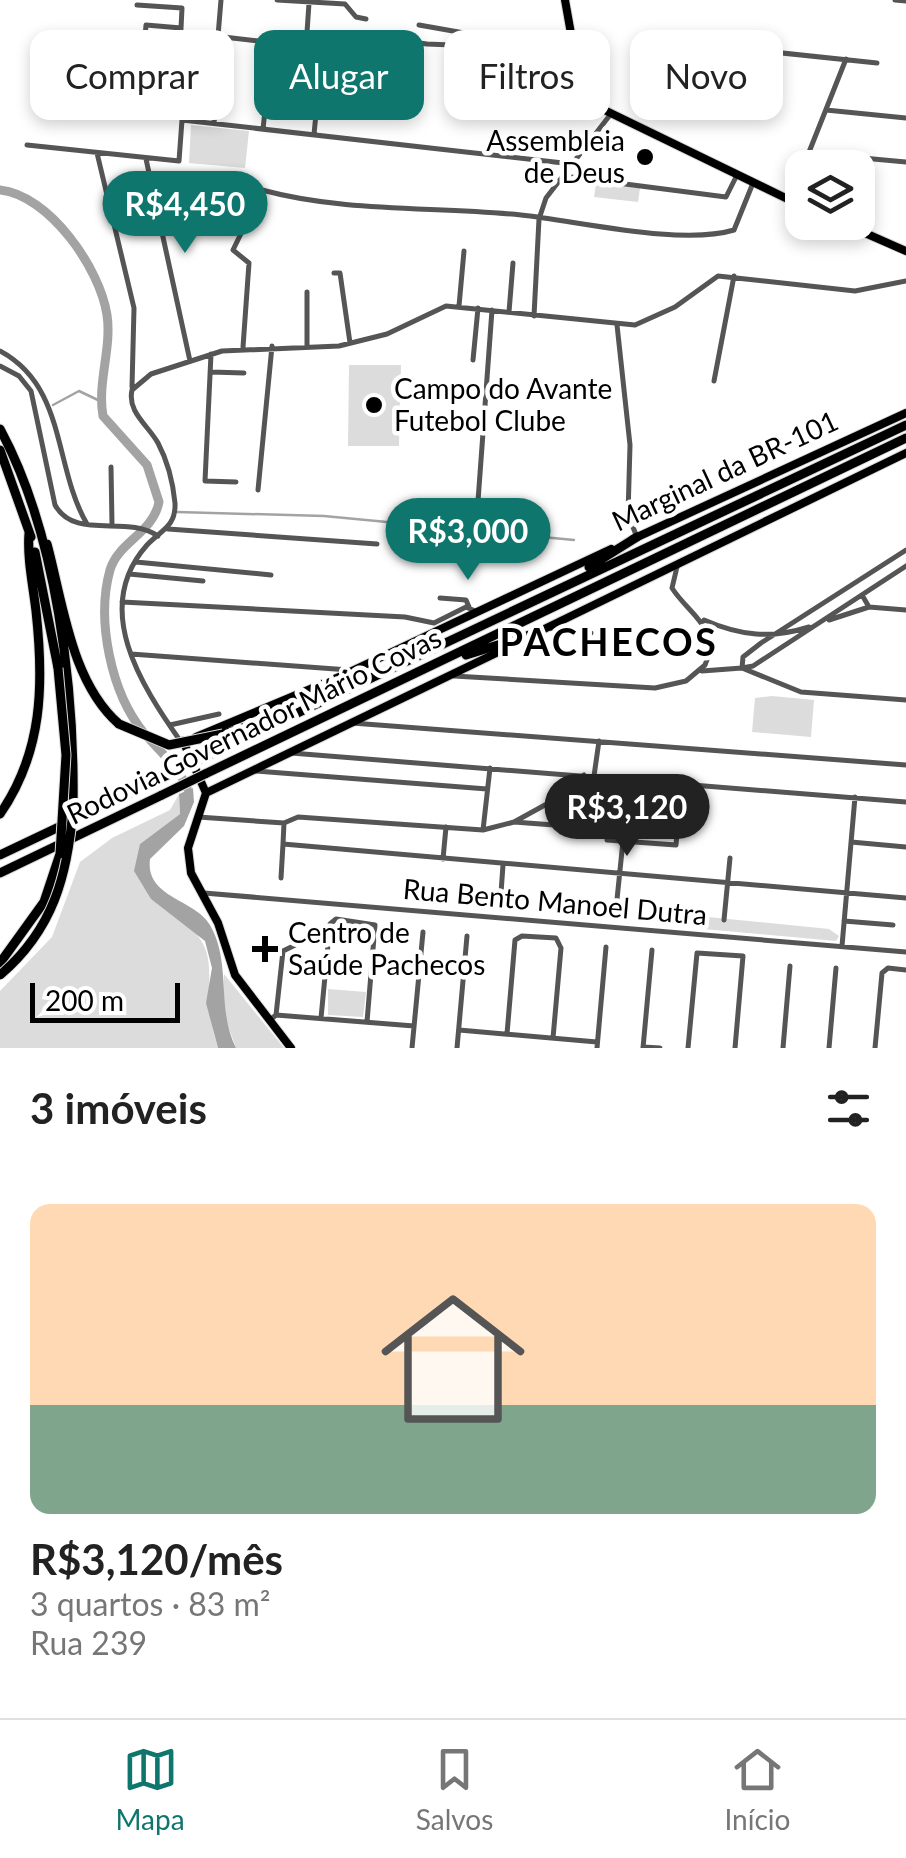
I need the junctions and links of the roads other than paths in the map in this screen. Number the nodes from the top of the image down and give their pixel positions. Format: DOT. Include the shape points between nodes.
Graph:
graph roads {
  1 [pos="220,0"];
  2 [pos="277,0"];
  3 [pos="565,0"];
  4 [pos="895,0"];
  5 [pos="906,1"];
  6 [pos="309,3"];
  7 [pos="136,5"];
  8 [pos="366,18"];
  9 [pos="419,25"];
  10 [pos="146,30"];
  11 [pos="181,30"];
  12 [pos="218,30"];
  13 [pos="307,30"];
  14 [pos="447,30"];
  15 [pos="570,30"];
  16 [pos="783,53"];
  17 [pos="846,60"];
  18 [pos="877,63"];
  19 [pos="826,110"];
  20 [pos="610,115"];
  21 [pos="906,118"];
  22 [pos="214,120"];
  23 [pos="264,120"];
  24 [pos="316,120"];
  25 [pos="606,120"];
  26 [pos="214,123"];
  27 [pos="263,129"];
  28 [pos="314,134"];
  29 [pos="27,146"];
  30 [pos="809,150"];
  31 [pos="98,153"];
  32 [pos="146,158"];
  33 [pos="875,159"];
  34 [pos="906,162"];
  35 [pos="572,164"];
  36 [pos="738,172"];
  37 [pos="562,176"];
  38 [pos="184,178"];
  39 [pos="754,180"];
  40 [pos="262,190"];
  41 [pos="785,197"];
  42 [pos="539,219"];
  43 [pos="875,237"];
  44 [pos="464,251"];
  45 [pos="906,251"];
  46 [pos="513,264"];
  47 [pos="334,272"];
  48 [pos="734,276"];
  49 [pos="906,281"];
  50 [pos="307,292"];
  51 [pos="459,306"];
  52 [pos="478,308"];
  53 [pos="492,310"];
  54 [pos="509,312"];
  55 [pos="534,316"];
  56 [pos="617,325"];
  57 [pos="350,344"];
  58 [pos="272,346"];
  59 [pos="243,347"];
  60 [pos="307,348"];
  61 [pos="0,352"];
  62 [pos="212,354"];
  63 [pos="473,360"];
  64 [pos="190,361"];
  65 [pos="0,366"];
  66 [pos="210,372"];
  67 [pos="244,374"];
  68 [pos="714,381"];
  69 [pos="132,390"];
  70 [pos="906,413"];
  71 [pos="906,425"];
  72 [pos="0,428"];
  73 [pos="906,438"];
  74 [pos="0,450"];
  75 [pos="906,453"];
  76 [pos="111,467"];
  77 [pos="21,476"];
  78 [pos="236,482"];
  79 [pos="258,490"];
  80 [pos="478,500"];
  81 [pos="87,524"];
  82 [pos="112,524"];
  83 [pos="168,529"];
  84 [pos="29,532"];
  85 [pos="155,534"];
  86 [pos="637,537"];
  87 [pos="377,544"];
  88 [pos="906,550"];
  89 [pos="136,562"];
  90 [pos="681,562"];
  91 [pos="906,566"];
  92 [pos="129,574"];
  93 [pos="271,575"];
  94 [pos="203,581"];
  95 [pos="545,594"];
  96 [pos="862,594"];
  97 [pos="440,598"];
  98 [pos="122,602"];
  99 [pos="869,607"];
  100 [pos="472,609"];
  101 [pos="906,610"];
  102 [pos="701,619"];
  103 [pos="715,625"];
  104 [pos="816,625"];
  105 [pos="548,628"];
  106 [pos="591,633"];
  107 [pos="536,634"];
  108 [pos="708,634"];
  109 [pos="781,634"];
  110 [pos="770,636"];
  111 [pos="784,646"];
  112 [pos="129,654"];
  113 [pos="709,657"];
  114 [pos="434,664"];
  115 [pos="62,668"];
  116 [pos="714,668"];
  117 [pos="742,668"];
  118 [pos="357,669"];
  119 [pos="702,671"];
  120 [pos="446,676"];
  121 [pos="906,700"];
  122 [pos="298,711"];
  123 [pos="219,714"];
  124 [pos="350,723"];
  125 [pos="170,725"];
  126 [pos="599,741"];
  127 [pos="181,742"];
  128 [pos="288,753"];
  129 [pos="906,765"];
  130 [pos="490,768"];
  131 [pos="253,770"];
  132 [pos="584,776"];
  133 [pos="594,776"];
  134 [pos="611,778"];
  135 [pos="487,790"];
  136 [pos="206,794"];
  137 [pos="855,798"];
  138 [pos="906,802"];
  139 [pos="679,810"];
  140 [pos="0,814"];
  141 [pos="198,817"];
  142 [pos="514,822"];
  143 [pos="284,823"];
  144 [pos="446,827"];
  145 [pos="594,828"];
  146 [pos="483,830"];
  147 [pos="851,842"];
  148 [pos="283,844"];
  149 [pos="623,844"];
  150 [pos="906,847"];
  151 [pos="0,855"];
  152 [pos="730,858"];
  153 [pos="443,860"];
  154 [pos="503,865"];
  155 [pos="0,873"];
  156 [pos="620,874"];
  157 [pos="282,878"];
  158 [pos="728,884"];
  159 [pos="201,892"];
  160 [pos="501,893"];
  161 [pos="846,894"];
  162 [pos="906,898"];
  163 [pos="616,909"];
  164 [pos="724,920"];
  165 [pos="844,920"];
  166 [pos="330,924"];
  167 [pos="893,925"];
  168 [pos="422,932"];
  169 [pos="467,936"];
  170 [pos="842,946"];
  171 [pos="606,947"];
  172 [pos="652,950"];
  173 [pos="906,952"];
  174 [pos="0,963"];
  175 [pos="790,966"];
  176 [pos="836,968"];
  177 [pos="906,970"];
  178 [pos="0,975"];
  179 [pos="273,1018"];
  180 [pos="321,1018"];
  181 [pos="368,1022"];
  182 [pos="414,1026"];
  183 [pos="459,1030"];
  184 [pos="507,1034"];
  185 [pos="553,1038"];
  186 [pos="597,1045"];
  187 [pos="643,1047"];
  188 [pos="291,1048"];
  189 [pos="412,1048"];
  190 [pos="458,1048"];
  191 [pos="660,1048"];
  192 [pos="688,1048"];
  193 [pos="735,1048"];
  194 [pos="783,1048"];
  195 [pos="829,1048"];
  196 [pos="875,1048"];
  1 -- 12 [label="street"];
  2 -- 6 [label="street"];
  3 -- 15 [label="main road"];
  4 -- 5 [label="street"];
  6 -- 8 [label="street" via="348,4 356,17"];
  6 -- 13 [label="street"];
  7 -- 11 [label="street" via="182,8"];
  9 -- 14 [label="street"];
  10 -- 11 [label="street"];
  16 -- 17 [label="street"];
  17 -- 18 [label="street"];
  17 -- 19 [label="street"];
  19 -- 21 [label="street"];
  19 -- 30 [label="street"];
  20 -- 36 [label="main road"];
  22 -- 26 [label="street"];
  23 -- 27 [label="street"];
  24 -- 28 [label="street"];
  25 -- 35 [label="street"];
  26 -- 27 [label="street"];
  26 -- 32 [label="street" via="182,120 179,162"];
  27 -- 28 [label="street"];
  28 -- 35 [label="street"];
  29 -- 31 [label="street"];
  31 -- 32 [label="street"];
  31 -- 69 [label="street" via="134,308"];
  32 -- 64 [label="street"];
  33 -- 34 [label="street"];
  35 -- 37 [label="street"];
  36 -- 37 [label="street" via="726,197"];
  36 -- 39 [label="main road"];
  37 -- 42 [label="street"];
  38 -- 40 [label="street"];
  39 -- 41 [label="main road"];
  39 -- 42 [label="street" via="729,232 689,236"];
  40 -- 42 [label="street" via="392,211 444,208"];
  40 -- 59 [label="street" via="233,250 249,262"];
  42 -- 55 [label="street"];
  43 -- 45 [label="main road"];
  44 -- 51 [label="street"];
  46 -- 54 [label="street"];
  47 -- 57 [label="street" via="340,273"];
  48 -- 49 [label="street" via="855,290"];
  48 -- 56 [label="street" via="707,280 658,316"];
  48 -- 68 [label="street"];
  50 -- 60 [label="street"];
  51 -- 52 [label="street"];
  51 -- 57 [label="street" via="438,308 388,334"];
  52 -- 53 [label="street"];
  52 -- 63 [label="street"];
  53 -- 54 [label="street"];
  53 -- 80 [label="street"];
  54 -- 55 [label="street"];
  55 -- 56 [label="street"];
  56 -- 86 [label="street" via="630,445 628,515"];
  57 -- 60 [label="street"];
  58 -- 59 [label="street"];
  58 -- 60 [label="street"];
  58 -- 79 [label="street"];
  59 -- 62 [label="street"];
  61 -- 81 [label="street" via="42,386"];
  62 -- 64 [label="street"];
  62 -- 66 [label="street"];
  64 -- 69 [label="street" via="151,374"];
  65 -- 81 [label="street" via="25,382 55,505 74,523"];
  66 -- 67 [label="street"];
  66 -- 78 [label="street" via="205,481"];
  69 -- 83 [label="street" via="132,406 166,463 175,504"];
  70 -- 86 [label="main road, Marginal da BR-101"];
  71 -- 95 [label="highway, Rodovia Governador Mário Covas"];
  72 -- 77 [label="highway"];
  73 -- 114 [label="highway, Rodovia Governador Mário Covas"];
  74 -- 84 [label="highway"];
  75 -- 90 [label="main road"];
  76 -- 82 [label="street"];
  77 -- 115 [label="highway" via="42,545"];
  77 -- 122 [label="highway, bridge" via="40,514 84,676 119,724 170,744"];
  81 -- 82 [label="street"];
  82 -- 85 [label="street" via="142,525"];
  83 -- 85 [label="street"];
  83 -- 87 [label="street"];
  84 -- 115 [label="highway"];
  84 -- 140 [label="highway" via="38,725 26,768"];
  85 -- 89 [label="street"];
  86 -- 95 [label="highway"];
  86 -- 100 [label="main road, Marginal da BR-101"];
  88 -- 110 [label="street"];
  89 -- 92 [label="street"];
  89 -- 93 [label="street"];
  90 -- 102 [label="street" via="672,588"];
  90 -- 105 [label="main road"];
  91 -- 96 [label="street"];
  92 -- 94 [label="street"];
  92 -- 98 [label="street"];
  95 -- 122 [label="highway, Rodovia Governador Mário Covas"];
  96 -- 99 [label="street"];
  96 -- 104 [label="street"];
  97 -- 100 [label="street" via="462,599"];
  98 -- 100 [label="street" via="405,616 429,623"];
  98 -- 112 [label="street"];
  99 -- 101 [label="street"];
  99 -- 104 [label="street"];
  100 -- 118 [label="main road, Marginal da BR-101"];
  102 -- 103 [label="street"];
  102 -- 108 [label="street"];
  103 -- 108 [label="street"];
  103 -- 110 [label="street"];
  104 -- 109 [label="street"];
  104 -- 111 [label="street"];
  105 -- 106 [label="street"];
  105 -- 107 [label="main road"];
  107 -- 114 [label="highway"];
  107 -- 120 [label="main road"];
  108 -- 113 [label="street"];
  109 -- 110 [label="street"];
  109 -- 111 [label="street"];
  110 -- 117 [label="street" via="743,657"];
  111 -- 117 [label="street"];
  112 -- 118 [label="street"];
  112 -- 125 [label="street"];
  113 -- 116 [label="street"];
  113 -- 119 [label="street"];
  114 -- 155 [label="highway, Rodovia Governador Mário Covas, bridge"];
  115 -- 174 [label="highway, bridge" via="60,854 44,902"];
  115 -- 178 [label="highway, bridge" via="74,751 66,869 42,927"];
  116 -- 117 [label="street"];
  116 -- 119 [label="street"];
  117 -- 121 [label="street" via="801,692"];
  118 -- 127 [label="main road, Marginal da BR-101"];
  119 -- 120 [label="street" via="655,688"];
  120 -- 124 [label="main road"];
  122 -- 151 [label="highway, Rodovia Governador Mário Covas, bridge"];
  123 -- 125 [label="street"];
  124 -- 126 [label="street"];
  124 -- 128 [label="main road"];
  125 -- 127 [label="street"];
  126 -- 129 [label="street"];
  126 -- 133 [label="street"];
  127 -- 136 [label="main road"];
  128 -- 130 [label="street"];
  128 -- 131 [label="main road"];
  130 -- 132 [label="street"];
  130 -- 135 [label="street"];
  131 -- 135 [label="street"];
  131 -- 136 [label="main road"];
  132 -- 133 [label="street"];
  132 -- 142 [label="street"];
  133 -- 134 [label="street"];
  134 -- 137 [label="street"];
  134 -- 149 [label="street" via="606,840"];
  135 -- 146 [label="street"];
  136 -- 141 [label="main road"];
  137 -- 138 [label="street"];
  137 -- 147 [label="street"];
  139 -- 149 [label="street" via="676,845"];
  141 -- 143 [label="street"];
  141 -- 159 [label="main road" via="188,852"];
  142 -- 145 [label="street"];
  142 -- 146 [label="street"];
  143 -- 144 [label="street" via="298,817"];
  143 -- 148 [label="street"];
  144 -- 146 [label="street"];
  144 -- 153 [label="street"];
  147 -- 150 [label="street"];
  147 -- 161 [label="street"];
  148 -- 153 [label="street"];
  148 -- 157 [label="street"];
  149 -- 156 [label="street"];
  152 -- 158 [label="street"];
  153 -- 154 [label="street"];
  154 -- 156 [label="street"];
  154 -- 160 [label="street"];
  156 -- 158 [label="street"];
  156 -- 163 [label="street"];
  158 -- 161 [label="street"];
  158 -- 164 [label="street"];
  159 -- 170 [label="street, Rua Bento Manoel Dutra"];
  159 -- 179 [label="main road" via="235,974"];
  161 -- 162 [label="street"];
  161 -- 165 [label="street"];
  165 -- 167 [label="street"];
  165 -- 170 [label="street"];
  166 -- 179 [label="street" via="283,951"];
  166 -- 180 [label="street"];
  166 -- 181 [label="street" via="375,925"];
  168 -- 182 [label="street"];
  169 -- 183 [label="street"];
  170 -- 173 [label="street, Rua Bento Manoel Dutra"];
  171 -- 186 [label="street"];
  172 -- 187 [label="street"];
  175 -- 194 [label="street"];
  176 -- 195 [label="street"];
  177 -- 196 [label="street" via="884,970"];
  179 -- 180 [label="street"];
  179 -- 188 [label="main road"];
  180 -- 181 [label="street"];
  181 -- 182 [label="street"];
  182 -- 189 [label="street"];
  183 -- 184 [label="street"];
  183 -- 190 [label="street"];
  184 -- 185 [label="street"];
  184 -- 185 [label="street" via="516,938 560,942"];
  185 -- 186 [label="street"];
  187 -- 191 [label="street"];
  192 -- 193 [label="street" via="697,953 743,956"];
}
